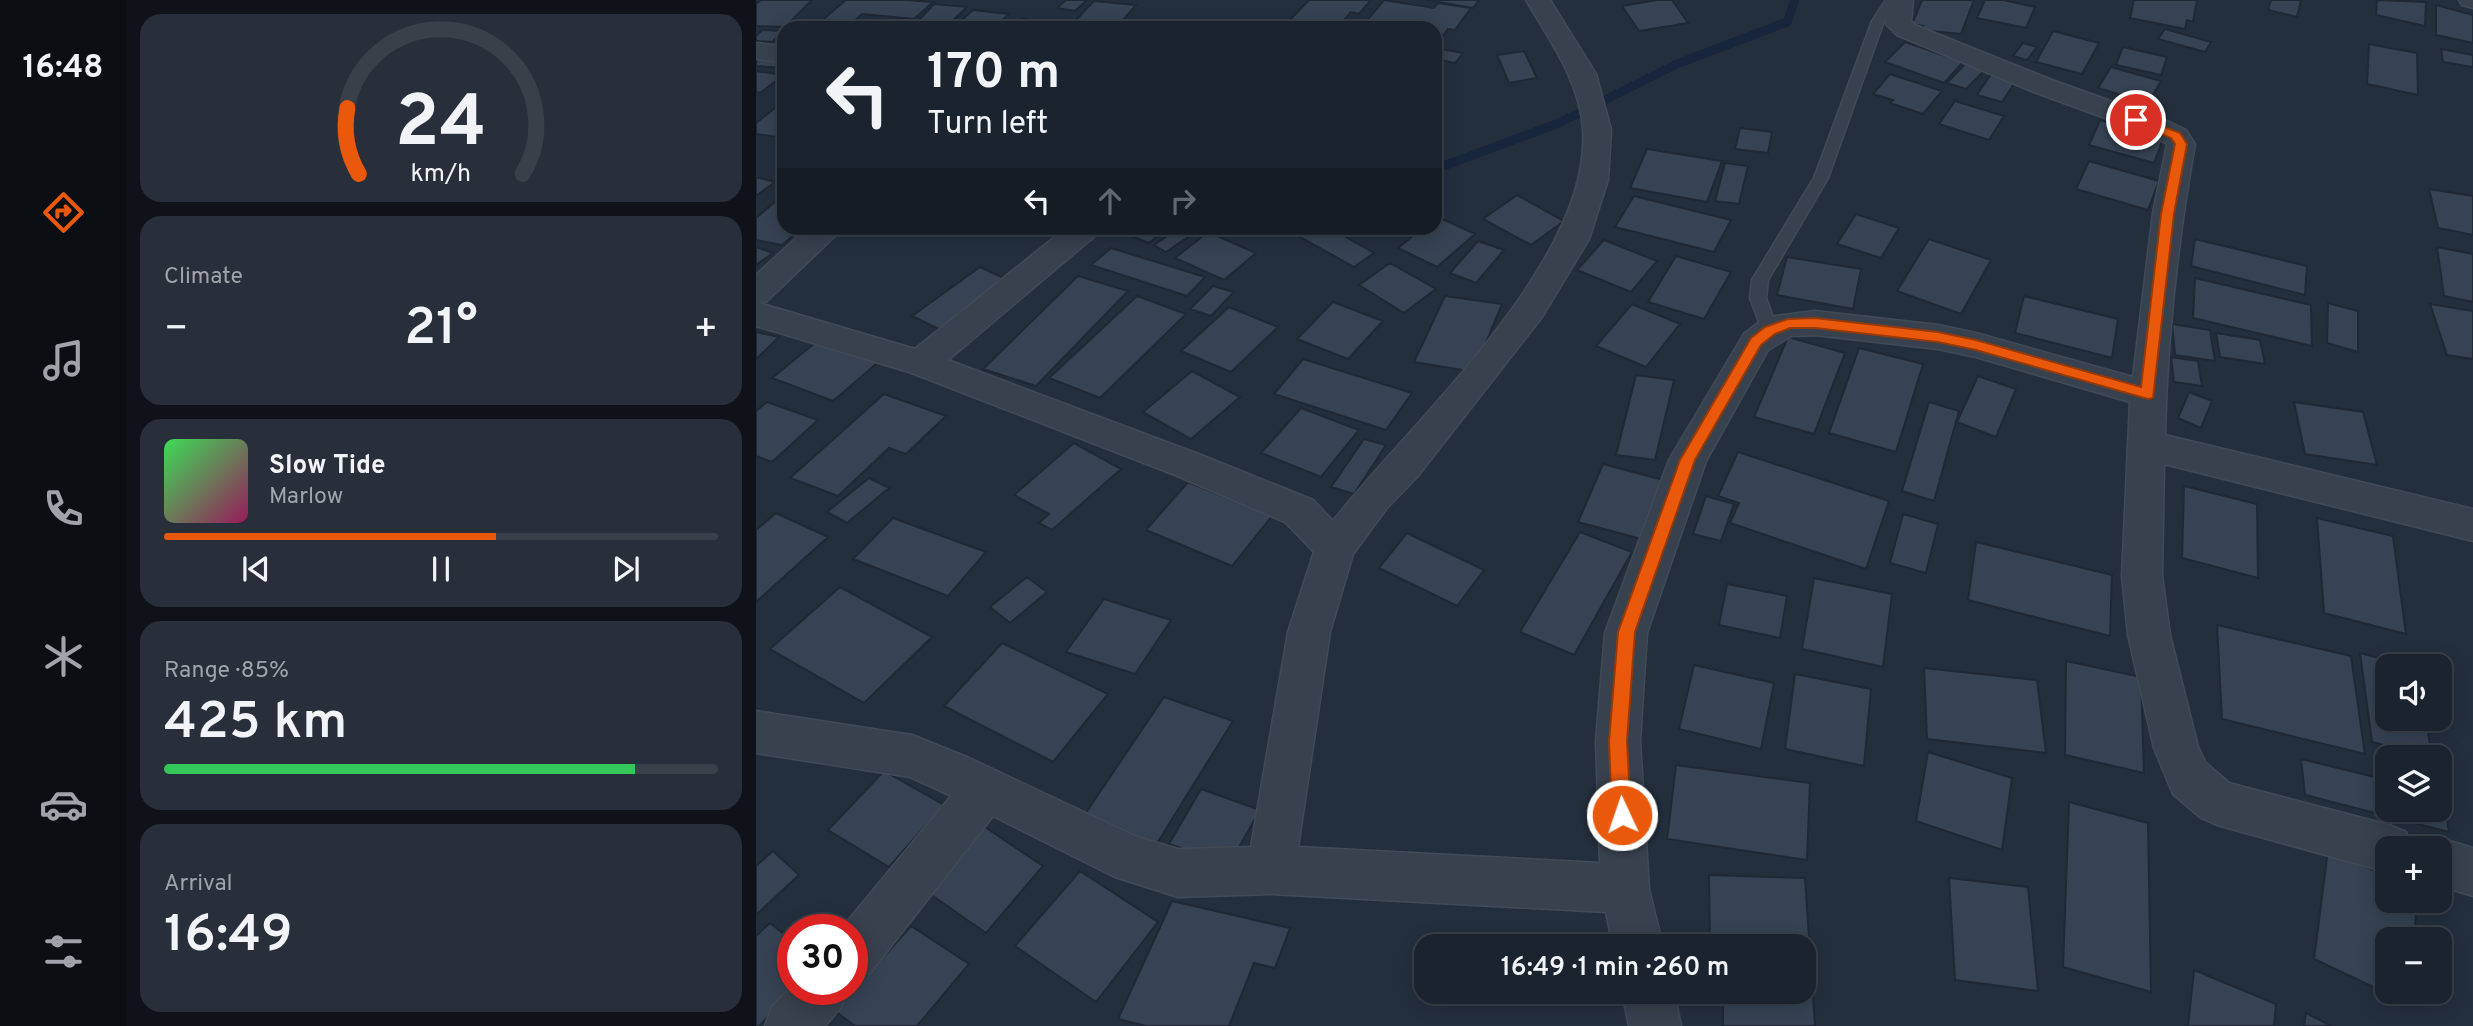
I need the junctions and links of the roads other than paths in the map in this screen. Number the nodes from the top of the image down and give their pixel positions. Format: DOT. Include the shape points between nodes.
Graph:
graph roads {
  1 [pos="1538,0"];
  2 [pos="1892,0"];
  3 [pos="1901,0"];
  4 [pos="756,51"];
  5 [pos="777,53"];
  6 [pos="818,235"];
  7 [pos="1077,235"];
  8 [pos="756,293"];
  9 [pos="756,314"];
  10 [pos="1770,331"];
  11 [pos="922,363"];
  12 [pos="2148,394"];
  13 [pos="2146,445"];
  14 [pos="2473,525"];
  15 [pos="1335,548"];
  16 [pos="756,732"];
  17 [pos="986,789"];
  18 [pos="2375,845"];
  19 [pos="2452,866"];
  20 [pos="1271,870"];
  21 [pos="2473,872"];
  22 [pos="1625,889"];
  23 [pos="1635,934"];
  24 [pos="868,935"];
  25 [pos="1650,1004"];
  26 [pos="809,1005"];
  27 [pos="791,1026"];
  28 [pos="1655,1026"];
  1 -- 15 [label="street" via="1583,74 1597,130 1593,180 1573,239 1530,309"];
  2 -- 10 [label="lane" via="1878,21 1821,178 1760,280 1758,298"];
  3 -- 12 [label="street" via="1898,23 1906,30 2176,136 2181,144 2168,214"];
  4 -- 5 [label="street"];
  6 -- 8 [label="street"];
  7 -- 11 [label="street"];
  9 -- 11 [label="street"];
  10 -- 12 [label="street" via="1788,324 1815,323 1938,337"];
  10 -- 22 [label="street" via="1756,342 1688,460 1626,632 1618,741"];
  11 -- 15 [label="street" via="1299,511"];
  12 -- 13 [label="street"];
  13 -- 14 [label="street"];
  13 -- 18 [label="street" via="2141,576 2147,623 2176,748 2189,778 2217,802"];
  15 -- 20 [label="street" via="1309,632"];
  16 -- 17 [label="street" via="912,756"];
  17 -- 20 [label="street" via="1132,860 1178,873"];
  17 -- 24 [label="street"];
  19 -- 21 [label="street"];
  20 -- 22 [label="street"];
  22 -- 23 [label="street"];
  25 -- 28 [label="street"];
  26 -- 27 [label="street"];
}
